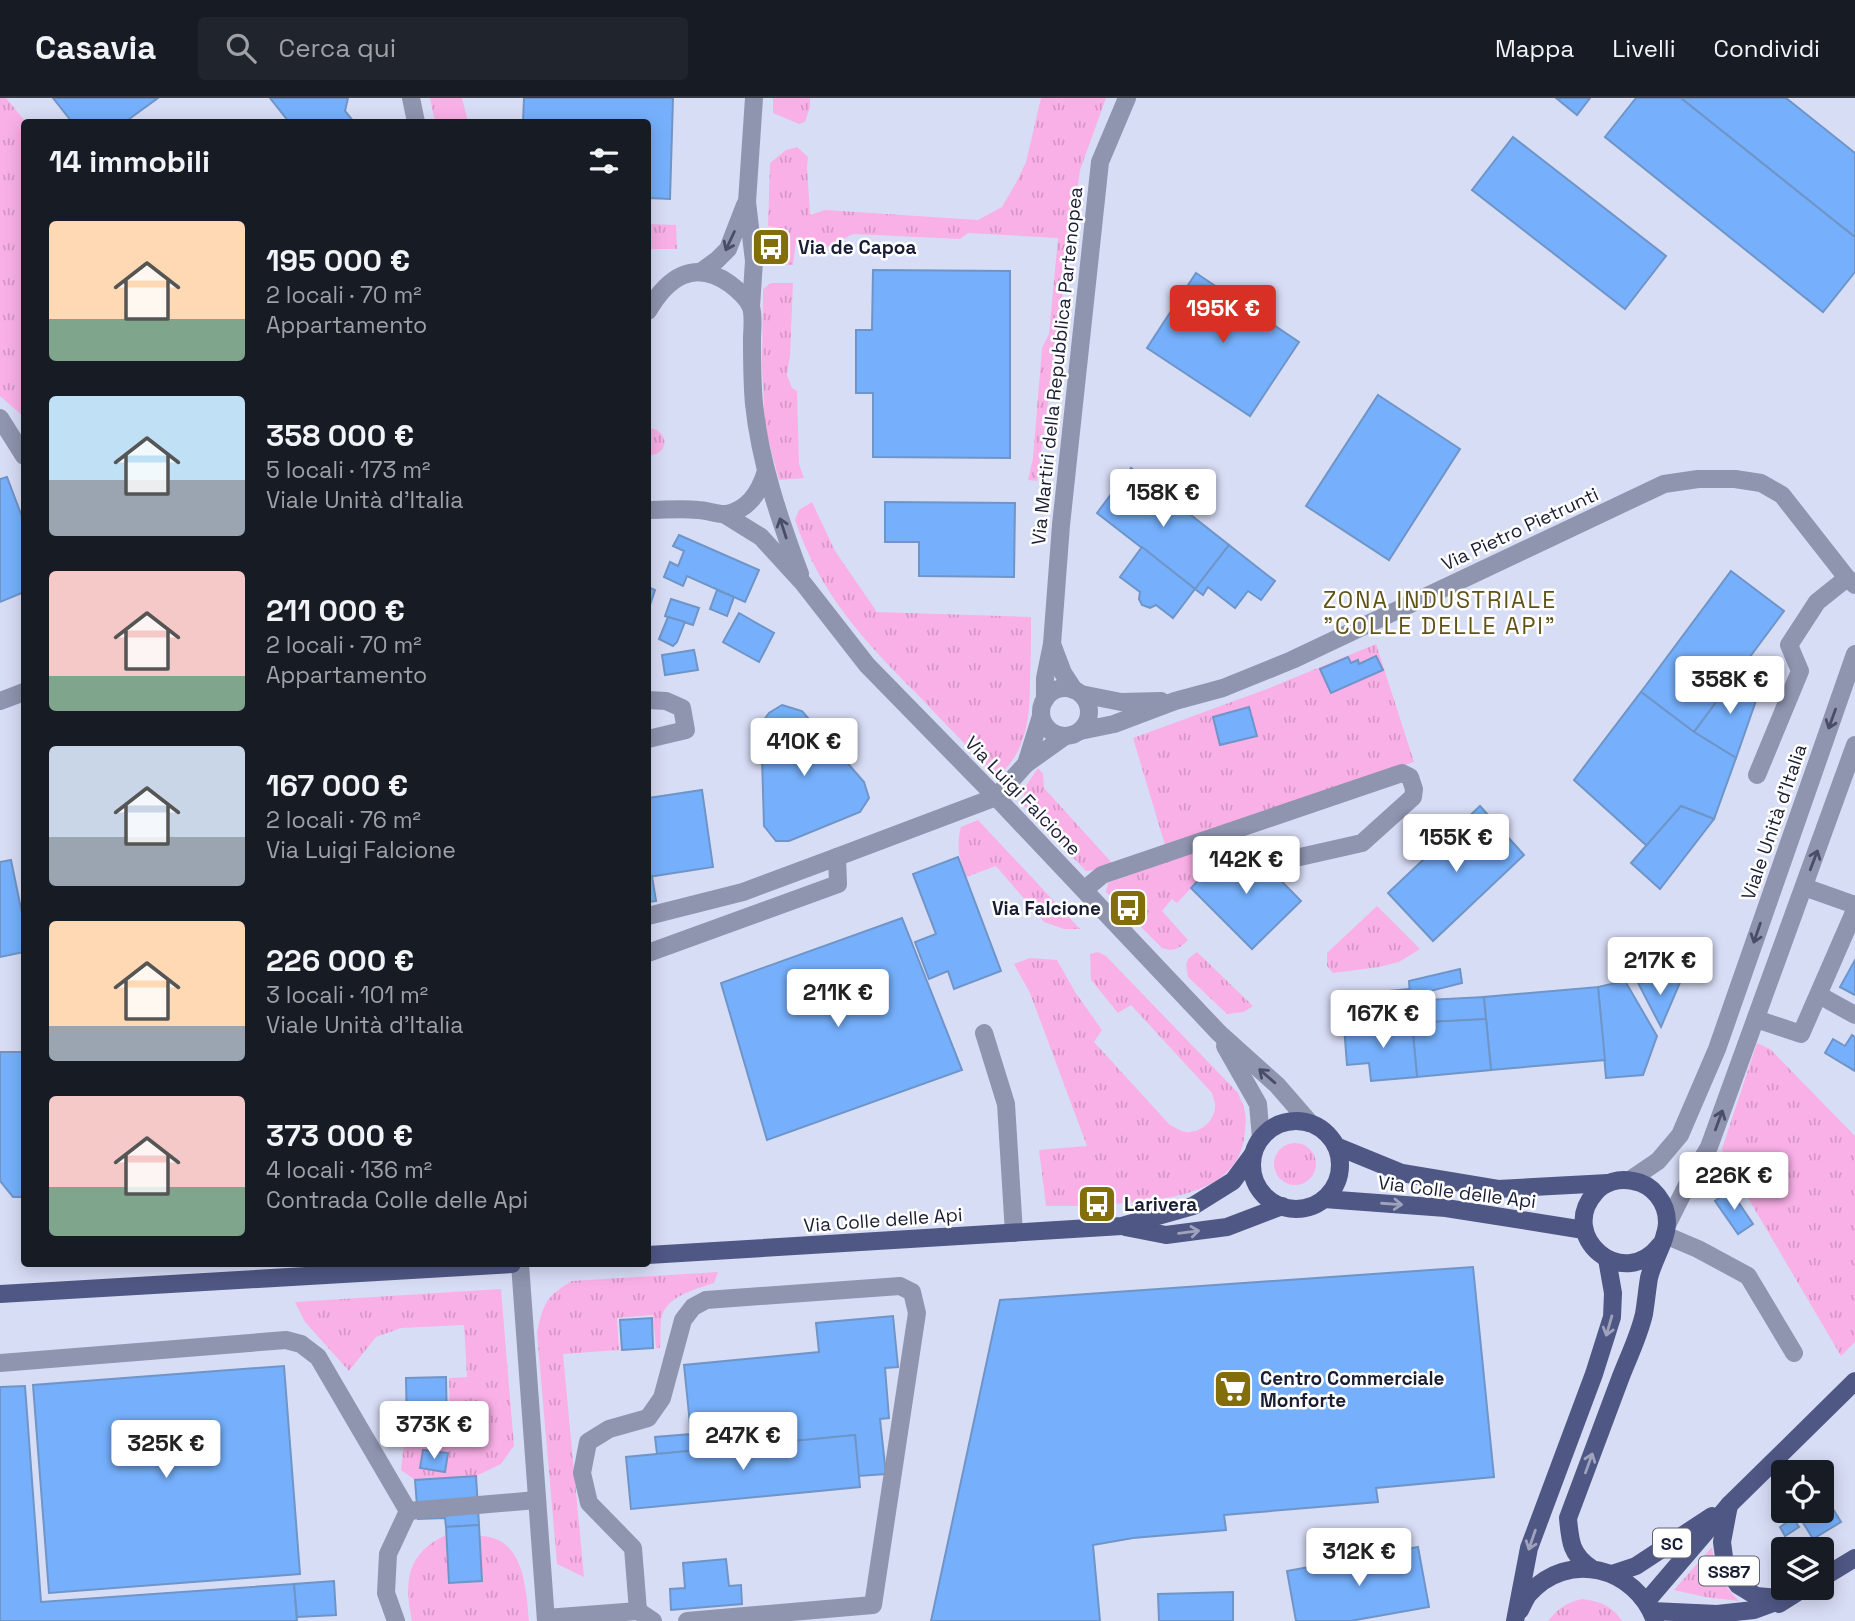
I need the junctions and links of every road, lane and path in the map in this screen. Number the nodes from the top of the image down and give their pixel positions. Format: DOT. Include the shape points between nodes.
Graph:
graph roads {
  1 [pos="411,98"];
  2 [pos="754,98"];
  3 [pos="1127,98"];
  4 [pos="415,119"];
  5 [pos="747,202"];
  6 [pos="702,271"];
  7 [pos="651,305"];
  8 [pos="751,307"];
  9 [pos="0,418"];
  10 [pos="21,451"];
  11 [pos="766,471"];
  12 [pos="651,510"];
  13 [pos="724,514"];
  14 [pos="1851,581"];
  15 [pos="803,583"];
  16 [pos="1052,644"];
  17 [pos="1855,654"];
  18 [pos="1077,692"];
  19 [pos="21,693"];
  20 [pos="651,700"];
  21 [pos="0,701"];
  22 [pos="1175,701"];
  23 [pos="1043,708"];
  24 [pos="1072,734"];
  25 [pos="651,738"];
  26 [pos="1855,745"];
  27 [pos="1026,764"];
  28 [pos="1757,775"];
  29 [pos="996,797"];
  30 [pos="837,857"];
  31 [pos="1300,858"];
  32 [pos="1804,887"];
  33 [pos="1084,890"];
  34 [pos="1855,905"];
  35 [pos="1855,910"];
  36 [pos="651,915"];
  37 [pos="651,952"];
  38 [pos="1819,995"];
  39 [pos="1855,1015"];
  40 [pos="1756,1019"];
  41 [pos="984,1033"];
  42 [pos="1219,1034"];
  43 [pos="1310,1123"];
  44 [pos="1257,1146"];
  45 [pos="1336,1146"];
  46 [pos="1630,1180"];
  47 [pos="1608,1183"];
  48 [pos="1324,1199"];
  49 [pos="1282,1206"];
  50 [pos="1122,1226"];
  51 [pos="1584,1230"];
  52 [pos="1014,1233"];
  53 [pos="1664,1235"];
  54 [pos="651,1255"];
  55 [pos="1607,1259"];
  56 [pos="461,1267"];
  57 [pos="520,1267"];
  58 [pos="0,1294"];
  59 [pos="1794,1353"];
  60 [pos="0,1363"];
  61 [pos="1855,1381"];
  62 [pos="537,1500"];
  63 [pos="1729,1505"];
  64 [pos="408,1511"];
  65 [pos="1855,1558"];
  66 [pos="1591,1568"];
  67 [pos="1834,1571"];
  68 [pos="1612,1574"];
  69 [pos="1771,1597"];
  70 [pos="1782,1600"];
  71 [pos="1784,1600"];
  72 [pos="1651,1611"];
  73 [pos="645,1616"];
  74 [pos="546,1619"];
  75 [pos="1516,1619"];
  76 [pos="396,1621"];
  77 [pos="687,1621"];
  78 [pos="1757,1621"];
  1 -- 4 [label="street"];
  2 -- 5 [label="street"];
  3 -- 16 [label="street, Via Martiri della Repubblica Partenopea" via="1100,162"];
  5 -- 6 [label="street, one-way" via="728,249"];
  5 -- 8 [label="street, Via Luigi Falcione" via="754,261"];
  6 -- 7 [label="street" via="670,281"];
  6 -- 8 [label="street" via="733,286"];
  8 -- 11 [label="street, Via Luigi Falcione" via="752,386"];
  9 -- 10 [label="street"];
  11 -- 13 [label="street" via="749,502"];
  15 -- 11 [label="street, Via Luigi Falcione, one-way"];
  12 -- 13 [label="street"];
  13 -- 15 [label="street, Via Luigi Falcione" via="761,537"];
  14 -- 22 [label="street, Via Pietro Pietrunti" via="1782,495 1761,483 1698,479 1664,484 1292,660 1223,688"];
  14 -- 28 [label="street" via="1817,602 1789,645 1800,671"];
  15 -- 29 [label="street, Via Luigi Falcione" via="867,665"];
  16 -- 18 [label="street, Via Martiri della Repubblica Partenopea" via="1063,673"];
  16 -- 23 [label="street, Via Martiri della Repubblica Partenopea"];
  17 -- 46 [label="street, Viale Unità d'Italia, one-way" via="1712,1061 1680,1135 1658,1161"];
  18 -- 22 [label="street, Via Pietro Pietrunti" via="1121,702"];
  18 -- 23 [label="street" via="1057,690"];
  18 -- 24 [label="street" via="1089,709 1085,725"];
  19 -- 21 [label="street"];
  20 -- 25 [label="street" via="682,708 686,730"];
  22 -- 24 [label="street, Via Pietro Pietrunti"];
  23 -- 24 [label="street" via="1049,731"];
  23 -- 27 [label="street, Via Pietro Pietrunti"];
  24 -- 27 [label="street, Via Pietro Pietrunti"];
  32 -- 26 [label="street, one-way"];
  27 -- 29 [label="street, Via Pietro Pietrunti"];
  29 -- 30 [label="street"];
  29 -- 33 [label="street, Via Luigi Falcione"];
  30 -- 36 [label="street" via="743,892"];
  30 -- 37 [label="street" via="838,884"];
  31 -- 33 [label="street" via="1362,843 1413,797 1410,777 1402,773 1102,875"];
  32 -- 34 [label="street"];
  32 -- 40 [label="street"];
  33 -- 42 [label="street, Via Luigi Falcione"];
  35 -- 38 [label="street"];
  38 -- 39 [label="street"];
  38 -- 40 [label="street" via="1801,1034"];
  53 -- 40 [label="street, one-way" via="1709,1147"];
  41 -- 52 [label="street" via="1006,1104"];
  43 -- 42 [label="street, Via Luigi Falcione, one-way" via="1278,1085"];
  42 -- 44 [label="street, Via Luigi Falcione" via="1258,1104"];
  43 -- 44 [label="main road" via="1283,1122 1271,1128"];
  43 -- 45 [label="main road"];
  44 -- 49 [label="main road" via="1253,1170 1257,1186"];
  44 -- 50 [label="main road, Via Colle delle Api" via="1233,1181 1193,1206"];
  45 -- 47 [label="main road, Via Colle delle Api" via="1402,1173 1498,1189"];
  45 -- 48 [label="main road" via="1339,1174"];
  46 -- 47 [label="main road"];
  46 -- 53 [label="main road" via="1658,1195 1665,1209"];
  47 -- 51 [label="main road" via="1588,1203"];
  48 -- 49 [label="main road" via="1296,1209"];
  48 -- 51 [label="main road, Via Colle delle Api, one-way" via="1446,1208"];
  50 -- 49 [label="main road, Via Colle delle Api, one-way" via="1166,1235 1215,1229"];
  50 -- 52 [label="main road, Via Colle delle Api"];
  51 -- 55 [label="main road" via="1596,1252"];
  52 -- 54 [label="main road, Via Colle delle Api"];
  53 -- 55 [label="main road" via="1650,1256 1636,1262 1621,1264"];
  53 -- 59 [label="street" via="1748,1276"];
  66 -- 53 [label="main road, one-way" via="1579,1561 1570,1541 1568,1518 1643,1316"];
  55 -- 75 [label="main road, one-way" via="1614,1293 1612,1317 1529,1548"];
  56 -- 58 [label="main road"];
  57 -- 62 [label="street"];
  60 -- 64 [label="street" via="286,1340 301,1344 318,1357"];
  61 -- 63 [label="main road, SC"];
  62 -- 64 [label="street"];
  62 -- 74 [label="street"];
  63 -- 68 [label="main road, SC" via="1636,1566"];
  63 -- 69 [label="main road, SS87" via="1722,1542 1725,1565 1738,1585 1756,1596"];
  63 -- 72 [label="main road, SC"];
  64 -- 76 [label="street" via="388,1554 386,1593"];
  65 -- 67 [label="main road"];
  66 -- 68 [label="main road"];
  66 -- 75 [label="main road" via="1546,1580 1528,1596"];
  68 -- 72 [label="main road" via="1632,1585"];
  70 -- 72 [label="main road, SS87" via="1754,1610 1717,1614"];
  71 -- 78 [label="main road, SS87"];
  73 -- 74 [label="street"];
  73 -- 77 [label="street" via="633,1548 589,1503 582,1473 589,1442 609,1429 648,1418 662,1398 683,1320 693,1307 706,1300 900,1286 912,1292 917,1314 873,1605"];
}
